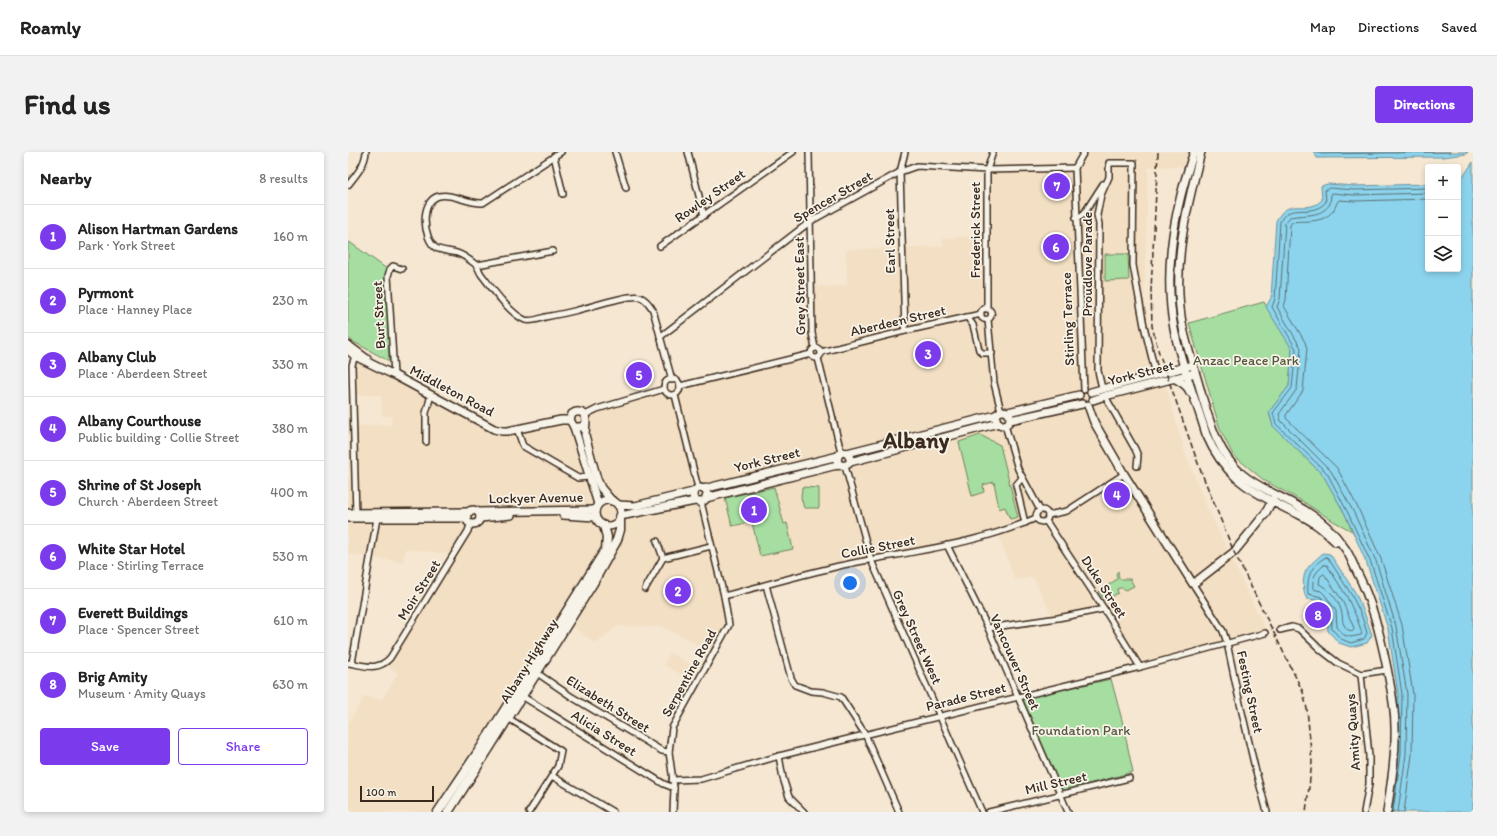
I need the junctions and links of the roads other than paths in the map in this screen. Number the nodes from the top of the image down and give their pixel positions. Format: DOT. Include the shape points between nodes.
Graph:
graph roads {
  1 [pos="366,152"];
  2 [pos="562,152"];
  3 [pos="615,152"];
  4 [pos="688,152"];
  5 [pos="793,152"];
  6 [pos="810,152"];
  7 [pos="905,152"];
  8 [pos="993,152"];
  9 [pos="1084,152"];
  10 [pos="1194,152"];
  11 [pos="1201,152"];
  12 [pos="554,156"];
  13 [pos="1189,166"];
  14 [pos="1075,168"];
  15 [pos="1197,168"];
  16 [pos="987,170"];
  17 [pos="900,172"];
  18 [pos="1109,177"];
  19 [pos="348,185"];
  20 [pos="626,188"];
  21 [pos="563,194"];
  22 [pos="704,216"];
  23 [pos="1076,218"];
  24 [pos="811,222"];
  25 [pos="660,246"];
  26 [pos="553,251"];
  27 [pos="477,265"];
  28 [pos="402,269"];
  29 [pos="987,309"];
  30 [pos="981,314"];
  31 [pos="967,317"];
  32 [pos="988,320"];
  33 [pos="905,331"];
  34 [pos="660,337"];
  35 [pos="348,345"];
  36 [pos="815,348"];
  37 [pos="348,350"];
  38 [pos="1180,351"];
  39 [pos="821,352"];
  40 [pos="992,353"];
  41 [pos="811,354"];
  42 [pos="355,356"];
  43 [pos="818,358"];
  44 [pos="350,365"];
  45 [pos="1193,365"];
  46 [pos="377,366"];
  47 [pos="1185,367"];
  48 [pos="1169,372"];
  49 [pos="1195,373"];
  50 [pos="394,375"];
  51 [pos="1156,375"];
  52 [pos="1188,375"];
  53 [pos="1174,378"];
  54 [pos="672,380"];
  55 [pos="1158,383"];
  56 [pos="680,386"];
  57 [pos="1102,388"];
  58 [pos="664,389"];
  59 [pos="1085,392"];
  60 [pos="431,395"];
  61 [pos="675,395"];
  62 [pos="1105,396"];
  63 [pos="1088,403"];
  64 [pos="1002,413"];
  65 [pos="585,415"];
  66 [pos="570,420"];
  67 [pos="1004,423"];
  68 [pos="585,424"];
  69 [pos="1203,424"];
  70 [pos="574,427"];
  71 [pos="517,429"];
  72 [pos="426,442"];
  73 [pos="842,454"];
  74 [pos="845,464"];
  75 [pos="1137,466"];
  76 [pos="1124,474"];
  77 [pos="589,477"];
  78 [pos="1022,478"];
  79 [pos="698,490"];
  80 [pos="1275,494"];
  81 [pos="701,500"];
  82 [pos="1271,502"];
  83 [pos="615,503"];
  84 [pos="596,510"];
  85 [pos="1040,510"];
  86 [pos="348,513"];
  87 [pos="356,515"];
  88 [pos="404,515"];
  89 [pos="479,515"];
  90 [pos="1048,515"];
  91 [pos="620,517"];
  92 [pos="348,518"];
  93 [pos="377,518"];
  94 [pos="469,518"];
  95 [pos="1036,518"];
  96 [pos="1046,521"];
  97 [pos="1025,523"];
  98 [pos="604,526"];
  99 [pos="657,541"];
  100 [pos="947,545"];
  101 [pos="711,546"];
  102 [pos="663,558"];
  103 [pos="871,560"];
  104 [pos="1356,570"];
  105 [pos="766,584"];
  106 [pos="1193,584"];
  107 [pos="645,588"];
  108 [pos="724,596"];
  109 [pos="1104,609"];
  110 [pos="988,628"];
  111 [pos="1280,630"];
  112 [pos="1265,634"];
  113 [pos="1228,643"];
  114 [pos="350,663"];
  115 [pos="1140,666"];
  116 [pos="1387,670"];
  117 [pos="533,671"];
  118 [pos="1361,674"];
  119 [pos="522,696"];
  120 [pos="1017,697"];
  121 [pos="939,716"];
  122 [pos="508,718"];
  123 [pos="865,734"];
  124 [pos="485,748"];
  125 [pos="669,752"];
  126 [pos="779,756"];
  127 [pos="552,776"];
  128 [pos="1129,778"];
  129 [pos="672,780"];
  130 [pos="674,788"];
  131 [pos="1061,794"];
  132 [pos="449,811"];
  133 [pos="438,812"];
  134 [pos="529,812"];
  135 [pos="613,812"];
  136 [pos="673,812"];
  137 [pos="804,812"];
  138 [pos="899,812"];
  139 [pos="982,812"];
  140 [pos="989,812"];
  141 [pos="1068,812"];
  142 [pos="1267,812"];
  143 [pos="1364,812"];
  144 [pos="1387,812"];
  1 -- 19 [label="street" via="358,172"];
  2 -- 12 [label="street"];
  3 -- 20 [label="street"];
  4 -- 22 [label="street"];
  5 -- 22 [label="street, Rowley Street"];
  6 -- 24 [label="street, Grey Street East"];
  7 -- 17 [label="street, Earl Street"];
  8 -- 16 [label="street, Frederick Street"];
  9 -- 14 [label="street"];
  10 -- 13 [label="main road"];
  11 -- 15 [label="main road"];
  12 -- 21 [label="street"];
  12 -- 27 [label="street" via="483,203 444,196 434,198 429,204 425,215 431,243 438,249 459,254"];
  13 -- 15 [label="main road"];
  13 -- 38 [label="main road" via="1174,224 1169,261 1171,308"];
  14 -- 16 [label="street, Spencer Street"];
  14 -- 23 [label="street, Stirling Terrace"];
  15 -- 45 [label="main road" via="1182,233 1178,268 1183,327"];
  16 -- 17 [label="street, Spencer Street" via="917,166"];
  16 -- 29 [label="street, Frederick Street"];
  17 -- 24 [label="street, Spencer Street"];
  17 -- 33 [label="street, Earl Street"];
  18 -- 23 [label="street" via="1083,215"];
  18 -- 51 [label="street, Proudlove Parade" via="1109,163 1134,163 1133,265"];
  18 -- 57 [label="street, Proudlove Parade" via="1101,195 1097,215 1098,371"];
  22 -- 25 [label="street, Rowley Street"];
  23 -- 59 [label="street, Stirling Terrace"];
  24 -- 34 [label="street, Spencer Street"];
  24 -- 36 [label="street, Grey Street East" via="812,333"];
  26 -- 27 [label="street"];
  27 -- 34 [label="street" via="480,273 506,304 518,317 528,321 634,296 648,302 653,310"];
  28 -- 50 [label="street, Burt Street" via="393,266 388,276"];
  29 -- 30 [label="street"];
  29 -- 32 [label="street" via="992,314"];
  30 -- 31 [label="street, Aberdeen Street"];
  30 -- 32 [label="street" via="983,319"];
  31 -- 33 [label="street, Aberdeen Street"];
  31 -- 40 [label="street" via="973,325 979,350 982,353"];
  32 -- 40 [label="street"];
  33 -- 39 [label="street, Aberdeen Street"];
  34 -- 54 [label="street"];
  35 -- 46 [label="main road, Middleton Road"];
  36 -- 39 [label="street"];
  36 -- 41 [label="street"];
  37 -- 42 [label="main road, Middleton Road"];
  38 -- 47 [label="main road"];
  38 -- 48 [label="main road" via="1181,361"];
  39 -- 43 [label="street"];
  40 -- 64 [label="street" via="994,383"];
  41 -- 43 [label="street"];
  41 -- 56 [label="street"];
  42 -- 44 [label="street"];
  42 -- 46 [label="main road, Middleton Road"];
  43 -- 73 [label="street"];
  44 -- 87 [label="street"];
  45 -- 47 [label="main road, York Street"];
  45 -- 49 [label="main road"];
  46 -- 50 [label="main road, Middleton Road"];
  47 -- 48 [label="main road, York Street"];
  47 -- 52 [label="main road"];
  48 -- 51 [label="main road, York Street"];
  49 -- 52 [label="main road, York Street"];
  49 -- 80 [label="main road" via="1215,434 1226,454 1240,473"];
  50 -- 60 [label="main road, Middleton Road"];
  51 -- 55 [label="main road"];
  51 -- 57 [label="main road, York Street"];
  52 -- 53 [label="main road, York Street"];
  52 -- 69 [label="main road"];
  53 -- 55 [label="main road, York Street"];
  53 -- 69 [label="main road" via="1188,388"];
  54 -- 56 [label="street" via="677,381"];
  54 -- 58 [label="street" via="667,381"];
  55 -- 62 [label="main road, York Street"];
  56 -- 61 [label="street"];
  57 -- 59 [label="main road, York Street"];
  57 -- 62 [label="main road"];
  58 -- 61 [label="street" via="670,395"];
  58 -- 65 [label="street"];
  59 -- 63 [label="main road" via="1093,396"];
  59 -- 63 [label="main road" via="1079,400"];
  59 -- 64 [label="main road, York Street"];
  60 -- 71 [label="main road, Middleton Road" via="494,429"];
  60 -- 72 [label="street" via="426,413"];
  61 -- 79 [label="street"];
  62 -- 63 [label="main road, York Street"];
  62 -- 75 [label="street" via="1135,449 1138,456"];
  63 -- 67 [label="main road, York Street"];
  63 -- 76 [label="main road" via="1094,422"];
  64 -- 67 [label="main road" via="1010,416"];
  64 -- 67 [label="main road" via="996,420"];
  64 -- 73 [label="main road, York Street"];
  65 -- 66 [label="main road" via="574,412"];
  65 -- 68 [label="main road"];
  66 -- 70 [label="main road"];
  66 -- 71 [label="main road, Middleton Road"];
  67 -- 74 [label="main road, York Street"];
  67 -- 78 [label="street"];
  68 -- 70 [label="main road" via="579,428"];
  68 -- 83 [label="main road" via="585,435 600,488"];
  69 -- 82 [label="main road" via="1212,448 1222,463 1240,482"];
  70 -- 77 [label="main road"];
  71 -- 77 [label="street" via="523,446 578,478"];
  73 -- 74 [label="main road" via="837,461"];
  73 -- 74 [label="main road" via="851,457"];
  73 -- 79 [label="main road, York Street"];
  74 -- 81 [label="main road, York Street"];
  74 -- 103 [label="street, Grey Street West"];
  76 -- 90 [label="street" via="1066,511"];
  76 -- 106 [label="main road"];
  77 -- 84 [label="main road"];
  78 -- 85 [label="street"];
  78 -- 97 [label="street" via="1016,486"];
  79 -- 81 [label="main road" via="693,497"];
  79 -- 81 [label="main road" via="706,493"];
  79 -- 83 [label="main road, York Street" via="635,506"];
  80 -- 82 [label="main road"];
  80 -- 104 [label="main road" via="1306,510 1328,528 1345,548"];
  81 -- 91 [label="main road, York Street"];
  81 -- 101 [label="street, Serpentine Road"];
  82 -- 104 [label="main road" via="1315,524 1338,544"];
  82 -- 106 [label="main road" via="1265,514 1234,552"];
  83 -- 84 [label="main road" via="607,500"];
  83 -- 91 [label="main road" via="620,510"];
  84 -- 89 [label="main road, Lockyer Avenue" via="575,515"];
  84 -- 98 [label="main road" via="598,523"];
  85 -- 90 [label="street" via="1044,510"];
  85 -- 95 [label="street"];
  86 -- 87 [label="main road"];
  87 -- 88 [label="main road"];
  87 -- 92 [label="main road"];
  87 -- 93 [label="main road"];
  88 -- 93 [label="main road"];
  88 -- 94 [label="main road"];
  89 -- 94 [label="main road, Lockyer Avenue" via="473,510"];
  89 -- 94 [label="main road" via="476,523"];
  90 -- 96 [label="street"];
  91 -- 98 [label="main road" via="614,525"];
  91 -- 117 [label="highway, Albany Highway" via="617,540 593,583"];
  93 -- 114 [label="street"];
  94 -- 114 [label="street, Moir Street" via="468,531 390,658 382,666 376,667"];
  95 -- 96 [label="street" via="1040,522"];
  95 -- 97 [label="street, Collie Street"];
  96 -- 109 [label="street, Duke Street"];
  97 -- 100 [label="street, Collie Street" via="998,533"];
  98 -- 117 [label="highway, Albany Highway" via="607,537 606,549"];
  99 -- 102 [label="street"];
  100 -- 103 [label="street, Collie Street"];
  100 -- 110 [label="street, Vancouver Street"];
  101 -- 102 [label="street"];
  101 -- 108 [label="street, Serpentine Road"];
  102 -- 107 [label="street"];
  103 -- 105 [label="street, Collie Street"];
  103 -- 121 [label="street, Grey Street West"];
  104 -- 116 [label="main road" via="1366,588 1374,613"];
  105 -- 108 [label="street, Collie Street"];
  105 -- 123 [label="street" via="795,685 841,697"];
  106 -- 113 [label="street, Festing Street"];
  108 -- 125 [label="street, Serpentine Road" via="730,625 672,728"];
  109 -- 110 [label="street"];
  109 -- 115 [label="street, Duke Street"];
  110 -- 120 [label="street, Vancouver Street"];
  111 -- 118 [label="street, Amity Quays" via="1292,627 1299,629 1338,663"];
  112 -- 113 [label="street, Parade Street"];
  113 -- 115 [label="street, Parade Street"];
  113 -- 142 [label="street, Festing Street" via="1254,768"];
  115 -- 120 [label="street, Parade Street"];
  116 -- 118 [label="street, Amity Quays"];
  116 -- 144 [label="main road" via="1394,699 1395,727 1395,754"];
  117 -- 119 [label="highway, Albany Highway"];
  117 -- 124 [label="highway, Albany Highway"];
  117 -- 125 [label="street, Elizabeth Street" via="662,751"];
  118 -- 143 [label="street, Amity Quays" via="1370,756"];
  119 -- 122 [label="highway, Albany Highway"];
  119 -- 130 [label="street, Alicia Street"];
  120 -- 121 [label="street, Parade Street"];
  120 -- 131 [label="street, Vancouver Street"];
  121 -- 123 [label="street, Parade Street"];
  121 -- 139 [label="street, Grey Street West"];
  122 -- 124 [label="highway, Albany Highway"];
  122 -- 127 [label="street" via="561,750 558,766"];
  123 -- 126 [label="street, Parade Street"];
  123 -- 138 [label="street"];
  124 -- 132 [label="highway, Albany Highway"];
  124 -- 133 [label="highway, Albany Highway"];
  125 -- 129 [label="street, Serpentine Road"];
  126 -- 129 [label="street, Parade Street" via="701,779"];
  126 -- 137 [label="street" via="789,797"];
  127 -- 134 [label="street"];
  127 -- 135 [label="street"];
  128 -- 131 [label="street, Mill Street"];
  129 -- 130 [label="street, Serpentine Road"];
  130 -- 136 [label="street, Serpentine Road"];
  131 -- 140 [label="street, Mill Street"];
  131 -- 141 [label="street, Vancouver Street"];
}
